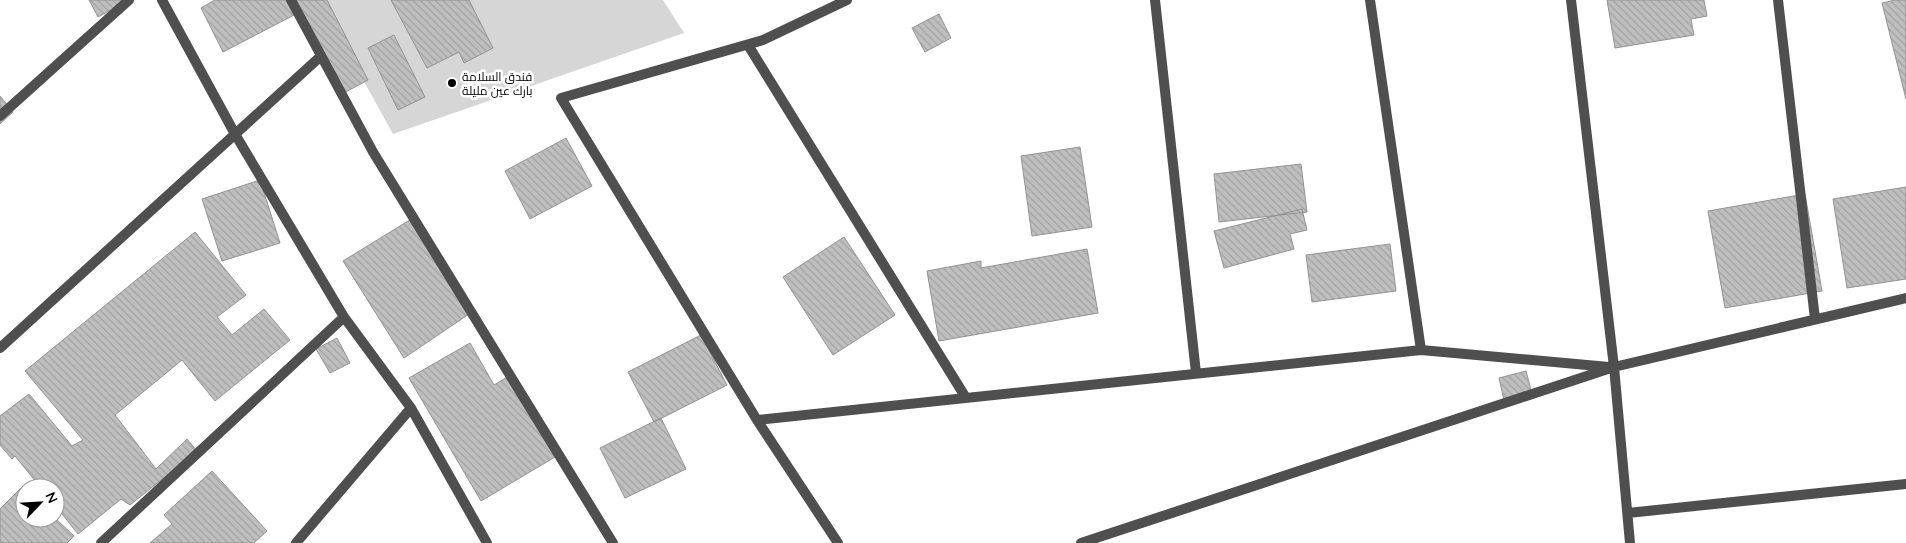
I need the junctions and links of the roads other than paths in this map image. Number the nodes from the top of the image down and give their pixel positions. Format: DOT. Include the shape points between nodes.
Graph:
graph roads {
  1 [pos="129,0"];
  2 [pos="162,0"];
  3 [pos="291,0"];
  4 [pos="847,0"];
  5 [pos="1154,0"];
  6 [pos="1370,0"];
  7 [pos="1571,0"];
  8 [pos="1778,0"];
  9 [pos="748,44"];
  10 [pos="321,56"];
  11 [pos="0,116"];
  12 [pos="235,134"];
  13 [pos="1906,298"];
  14 [pos="344,317"];
  15 [pos="1815,319"];
  16 [pos="0,348"];
  17 [pos="1421,350"];
  18 [pos="1614,367"];
  19 [pos="1196,374"];
  20 [pos="966,398"];
  21 [pos="411,408"];
  22 [pos="757,420"];
  23 [pos="1906,484"];
  24 [pos="1628,513"];
  25 [pos="101,543"];
  26 [pos="296,543"];
  27 [pos="487,543"];
  28 [pos="614,543"];
  29 [pos="838,543"];
  30 [pos="1081,543"];
  31 [pos="1630,543"];
  1 -- 11 [label="street"];
  2 -- 12 [label="street"];
  3 -- 10 [label="street"];
  4 -- 9 [label="street"];
  5 -- 19 [label="street"];
  6 -- 17 [label="street"];
  7 -- 18 [label="street"];
  8 -- 15 [label="street"];
  9 -- 20 [label="street"];
  9 -- 22 [label="street" via="561,98"];
  10 -- 12 [label="street"];
  10 -- 28 [label="street" via="373,152"];
  12 -- 14 [label="street"];
  12 -- 16 [label="street"];
  13 -- 15 [label="street"];
  14 -- 21 [label="street"];
  14 -- 25 [label="street"];
  15 -- 18 [label="street"];
  17 -- 18 [label="street"];
  17 -- 19 [label="street"];
  18 -- 24 [label="street"];
  18 -- 30 [label="street"];
  19 -- 20 [label="street"];
  20 -- 22 [label="street"];
  21 -- 26 [label="street"];
  21 -- 27 [label="street"];
  22 -- 29 [label="street"];
  23 -- 24 [label="street"];
  24 -- 31 [label="street"];
}
